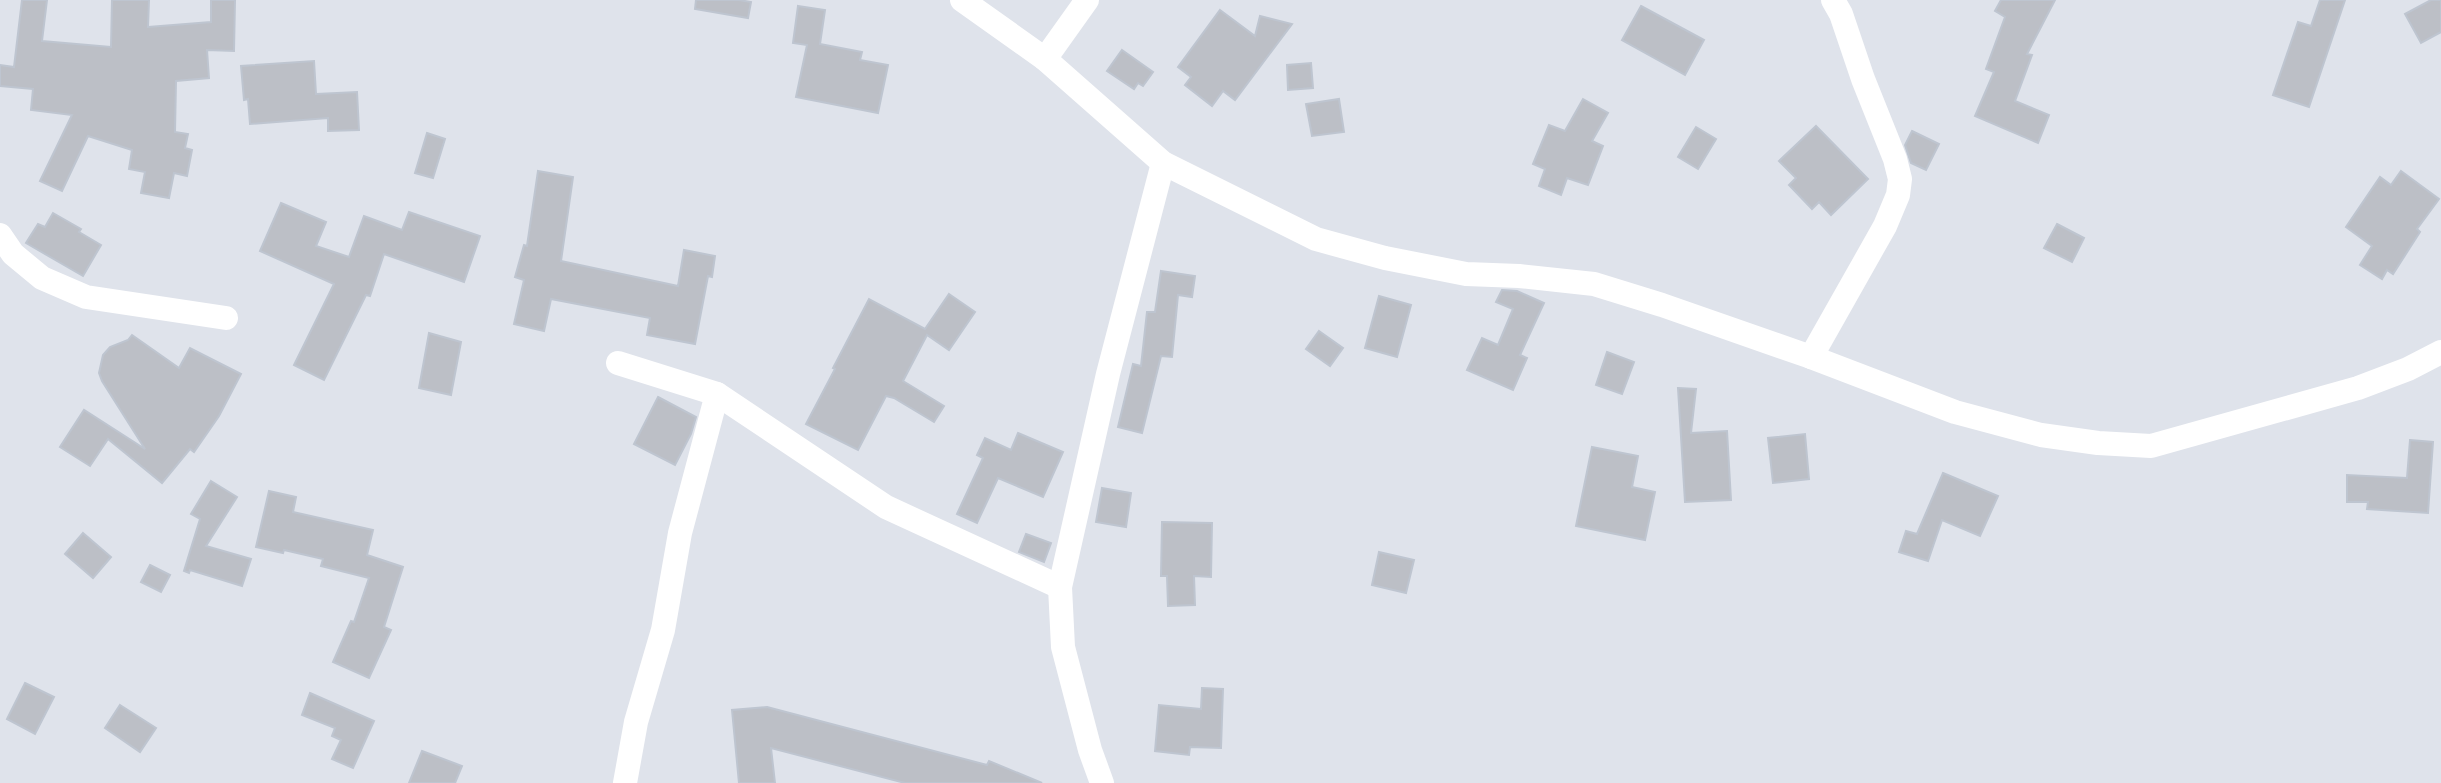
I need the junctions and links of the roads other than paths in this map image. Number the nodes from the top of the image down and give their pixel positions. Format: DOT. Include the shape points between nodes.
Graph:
graph roads {
  1 [pos="962,0"];
  2 [pos="1087,0"];
  3 [pos="1833,0"];
  4 [pos="1045,59"];
  5 [pos="1163,163"];
  6 [pos="0,235"];
  7 [pos="226,318"];
  8 [pos="2441,352"];
  9 [pos="1811,357"];
  10 [pos="618,363"];
  11 [pos="717,394"];
  12 [pos="1060,587"];
  13 [pos="625,783"];
  14 [pos="1102,783"];
  1 -- 4 [label="street"];
  2 -- 4 [label="street"];
  3 -- 9 [label="street" via="1900,179 1885,226"];
  4 -- 5 [label="street"];
  5 -- 9 [label="street" via="1316,239 1466,274 1594,285"];
  5 -- 12 [label="street" via="1108,374"];
  6 -- 7 [label="street" via="13,254 42,278 86,297"];
  8 -- 9 [label="street" via="2358,388 2151,446 2041,435 1955,412"];
  10 -- 11 [label="street"];
  11 -- 12 [label="street" via="886,507"];
  11 -- 13 [label="street" via="680,533 663,631 636,722"];
  12 -- 14 [label="street" via="1063,647"];
}
